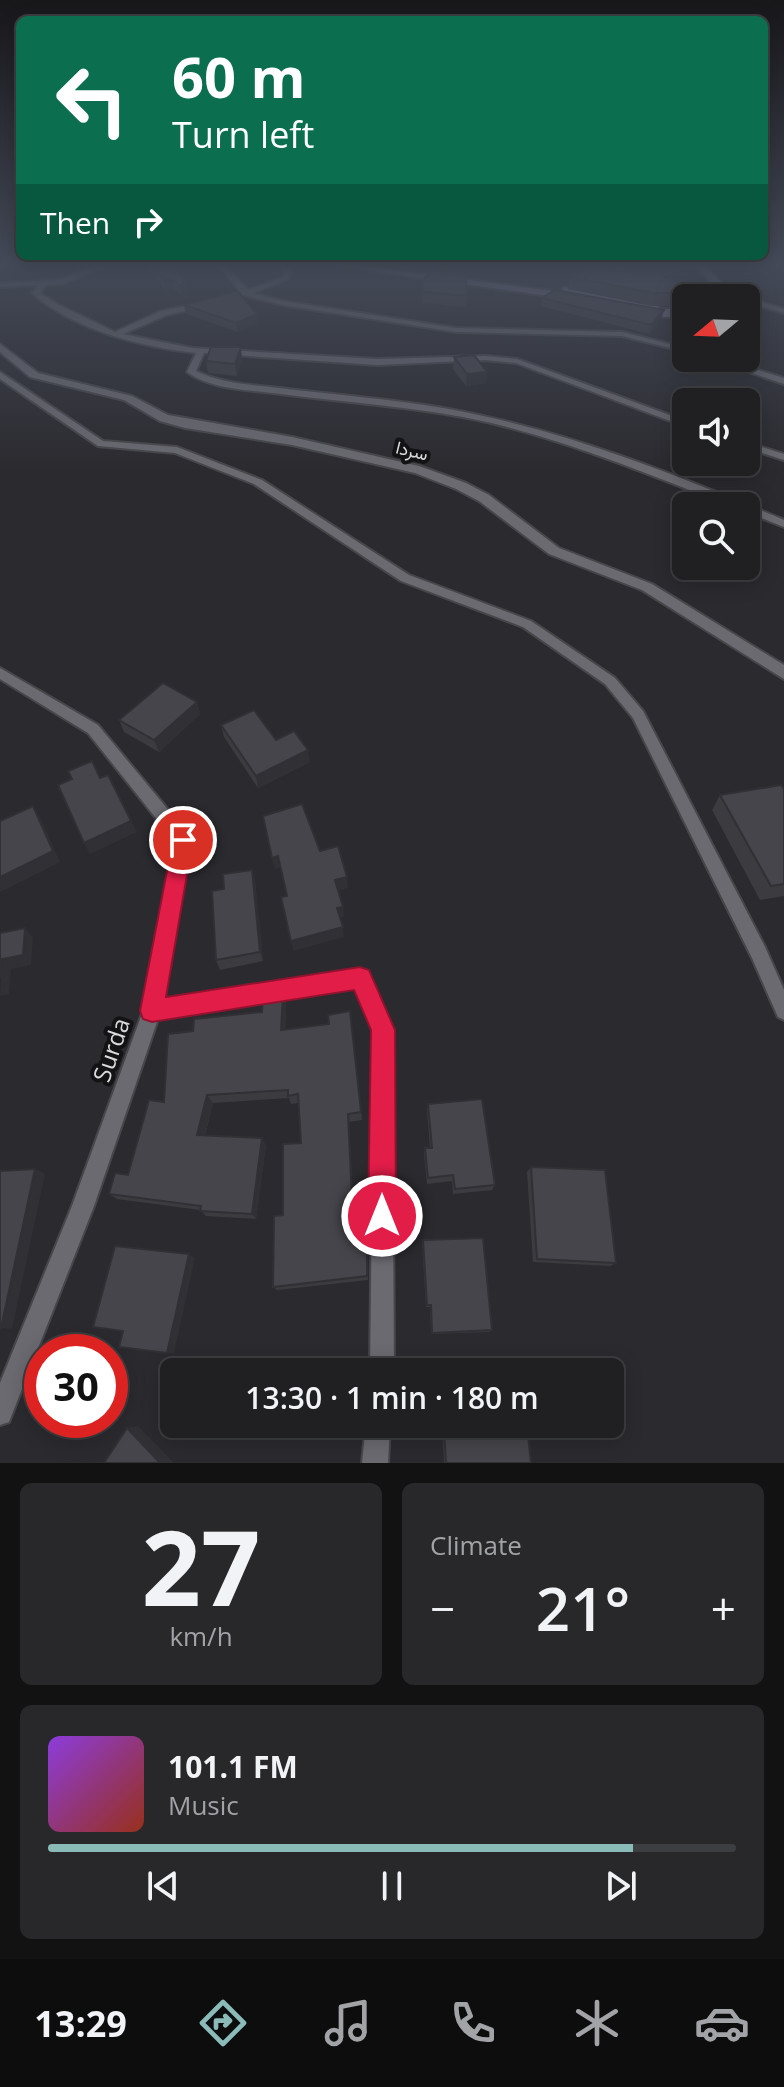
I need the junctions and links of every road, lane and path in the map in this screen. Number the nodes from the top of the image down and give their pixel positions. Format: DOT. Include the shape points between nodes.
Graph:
graph roads {
  1 [pos="622,334"];
  2 [pos="115,335"];
  3 [pos="672,346"];
  4 [pos="0,347"];
  5 [pos="201,351"];
  6 [pos="755,372"];
  7 [pos="0,375"];
  8 [pos="784,381"];
  9 [pos="672,419"];
  10 [pos="760,449"];
  11 [pos="784,457"];
  12 [pos="702,492"];
  13 [pos="760,514"];
  14 [pos="784,524"];
  15 [pos="0,673"];
  16 [pos="784,673"];
  17 [pos="152,1011"];
  18 [pos="784,1011"];
  19 [pos="382,1358"];
  20 [pos="0,1413"];
  21 [pos="377,1438"];
  22 [pos="375,1463"];
  1 -- 3 [label="street"];
  2 -- 5 [label="street"];
  4 -- 16 [label="street, سردا" via="34,375 128,398 164,418 419,470 461,486 554,551 647,587"];
  5 -- 9 [label="street" via="377,362 504,358"];
  5 -- 12 [label="street" via="191,372 206,379 496,421"];
  6 -- 8 [label="street"];
  7 -- 18 [label="street" via="101,444 158,446 271,489 405,578 527,624 610,681 638,715 656,749"];
  10 -- 11 [label="street"];
  13 -- 14 [label="street"];
  15 -- 17 [label="street, Surda" via="93,729 183,840"];
  17 -- 19 [label="street" via="360,978 383,1030"];
  17 -- 20 [label="street, Surda" via="83,1206"];
  21 -- 22 [label="street"];
}
